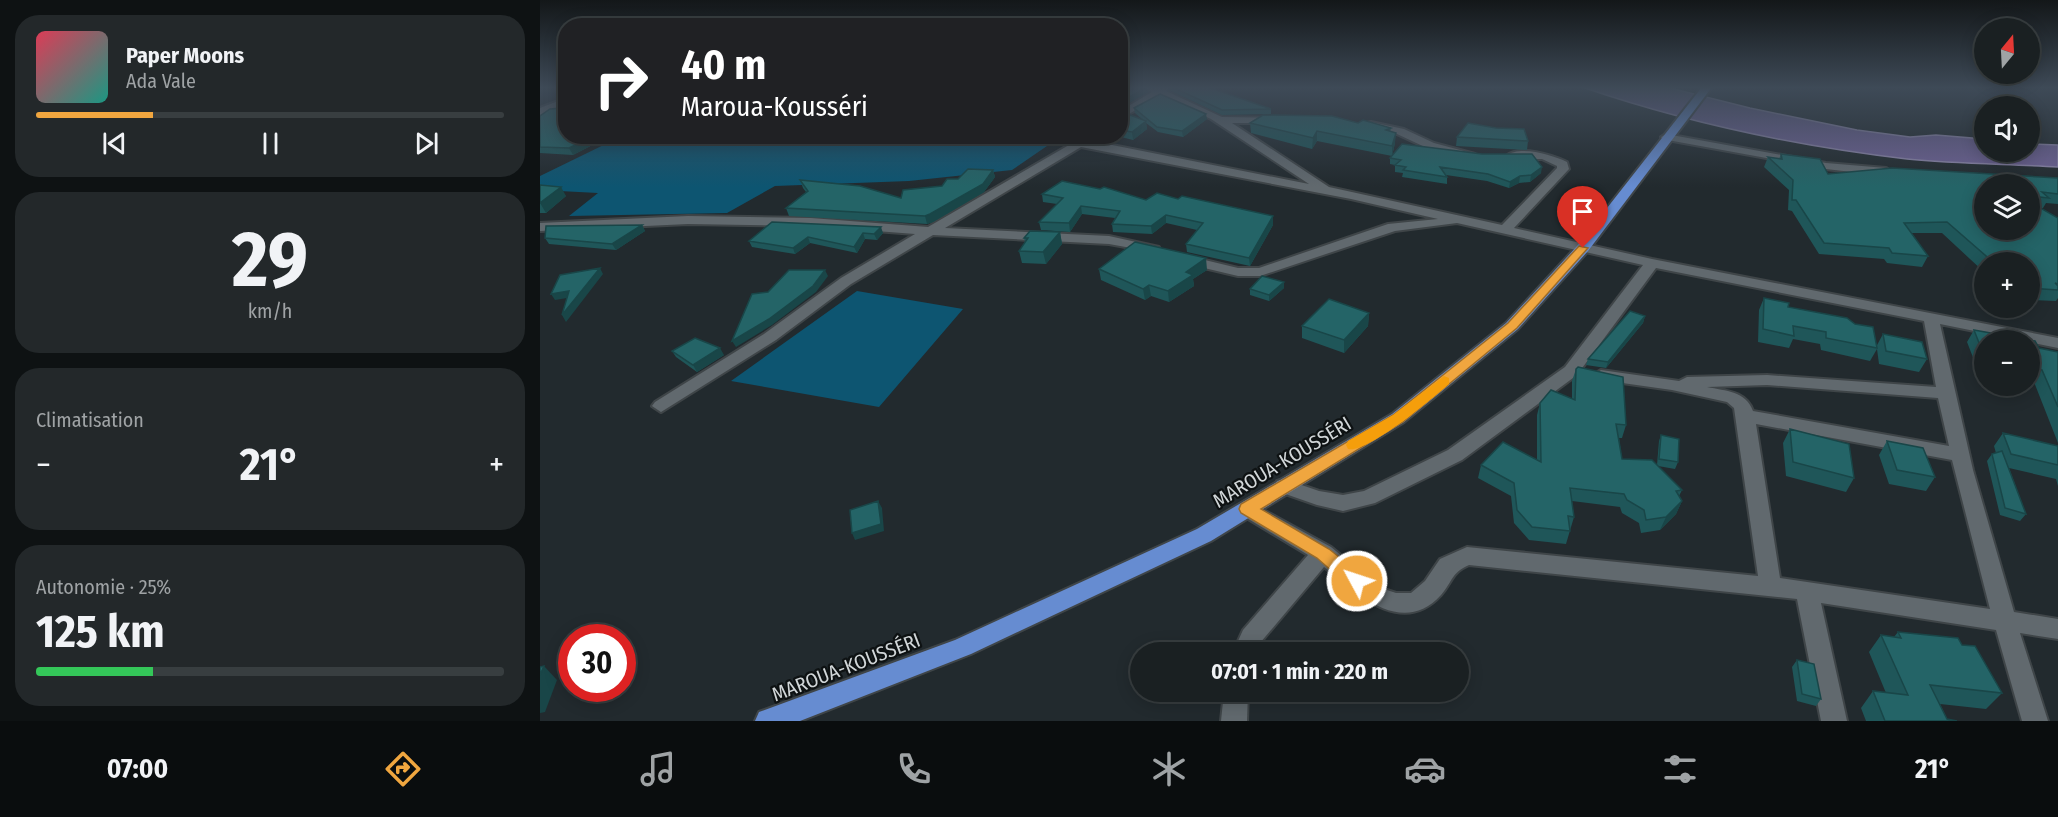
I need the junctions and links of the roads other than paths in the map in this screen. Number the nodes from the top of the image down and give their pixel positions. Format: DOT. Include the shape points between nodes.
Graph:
graph roads {
  1 [pos="1220,121"];
  2 [pos="1680,121"];
  3 [pos="1356,123"];
  4 [pos="1672,130"];
  5 [pos="1077,144"];
  6 [pos="1103,144"];
  7 [pos="1479,156"];
  8 [pos="1500,156"];
  9 [pos="1899,172"];
  10 [pos="1329,191"];
  11 [pos="1468,219"];
  12 [pos="540,227"];
  13 [pos="1506,229"];
  14 [pos="931,231"];
  15 [pos="1583,248"];
  16 [pos="1652,263"];
  17 [pos="1931,317"];
  18 [pos="2058,343"];
  19 [pos="1571,371"];
  20 [pos="1672,385"];
  21 [pos="1944,393"];
  22 [pos="661,406"];
  23 [pos="1746,416"];
  24 [pos="1960,455"];
  25 [pos="1284,486"];
  26 [pos="1247,509"];
  27 [pos="1323,554"];
  28 [pos="1770,586"];
  29 [pos="1807,592"];
  30 [pos="2004,622"];
  31 [pos="2058,630"];
  32 [pos="1249,642"];
  33 [pos="1235,702"];
  34 [pos="768,721"];
  35 [pos="1234,721"];
  36 [pos="1834,721"];
  37 [pos="2035,721"];
  1 -- 10 [label="street"];
  2 -- 4 [label="highway, MAROUA-KOUSSÉRI"];
  3 -- 7 [label="street" via="1400,131 1431,146"];
  4 -- 9 [label="street" via="1826,166"];
  4 -- 15 [label="highway, MAROUA-KOUSSÉRI"];
  5 -- 14 [label="street"];
  6 -- 10 [label="street"];
  8 -- 13 [label="street" via="1544,156 1563,164 1563,169"];
  10 -- 11 [label="street"];
  11 -- 13 [label="street"];
  11 -- 14 [label="street" via="1393,227 1248,273 1109,240"];
  12 -- 14 [label="street" via="586,222 735,219"];
  13 -- 15 [label="street"];
  14 -- 22 [label="street" via="846,281 770,337"];
  15 -- 16 [label="street"];
  15 -- 25 [label="highway, MAROUA-KOUSSÉRI" via="1512,326 1407,411"];
  16 -- 17 [label="street"];
  16 -- 19 [label="street"];
  17 -- 18 [label="street"];
  17 -- 21 [label="street"];
  19 -- 20 [label="street"];
  19 -- 25 [label="street" via="1455,455 1368,498 1343,503"];
  20 -- 21 [label="street" via="1767,380"];
  20 -- 23 [label="street" via="1733,398 1742,405"];
  21 -- 24 [label="street"];
  23 -- 24 [label="street"];
  23 -- 28 [label="street"];
  24 -- 30 [label="street"];
  25 -- 26 [label="highway, MAROUA-KOUSSÉRI"];
  26 -- 27 [label="street"];
  26 -- 34 [label="highway, MAROUA-KOUSSÉRI" via="1204,535 963,647"];
  27 -- 28 [label="street" via="1374,595 1396,603 1416,602 1433,588 1448,565 1467,556"];
  27 -- 32 [label="street"];
  28 -- 29 [label="street"];
  29 -- 30 [label="street"];
  29 -- 36 [label="street"];
  30 -- 31 [label="street"];
  30 -- 37 [label="street"];
  33 -- 35 [label="street"];
}
